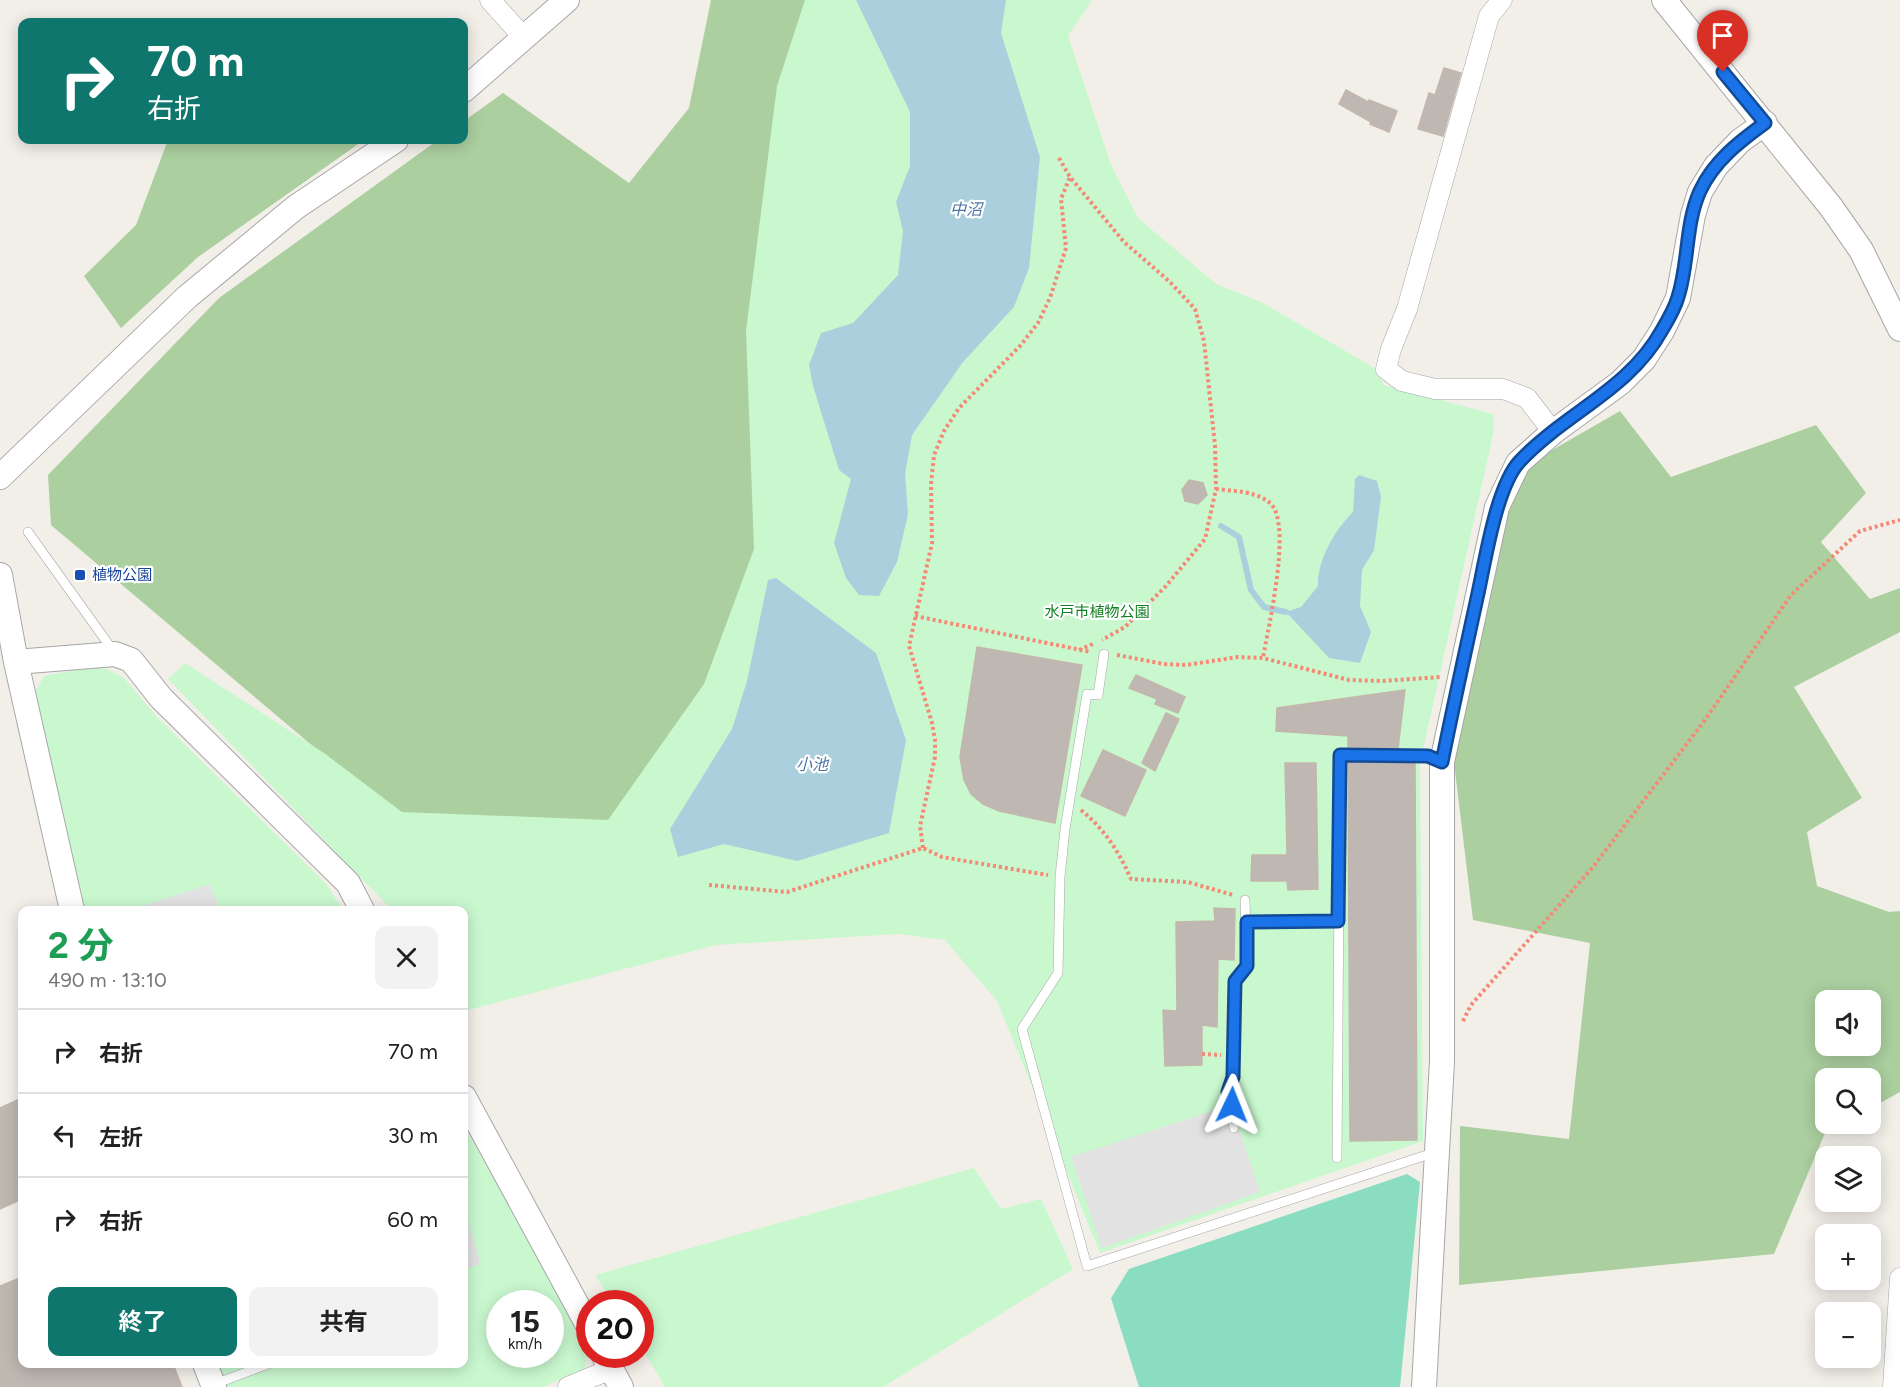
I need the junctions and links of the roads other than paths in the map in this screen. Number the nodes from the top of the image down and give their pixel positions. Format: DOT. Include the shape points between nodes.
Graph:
graph roads {
  1 [pos="490,0"];
  2 [pos="567,0"];
  3 [pos="1502,0"];
  4 [pos="1664,0"];
  5 [pos="524,38"];
  6 [pos="468,87"];
  7 [pos="1765,123"];
  8 [pos="390,144"];
  9 [pos="1900,329"];
  10 [pos="1554,432"];
  11 [pos="0,477"];
  12 [pos="28,532"];
  13 [pos="0,575"];
  14 [pos="116,654"];
  15 [pos="1104,654"];
  16 [pos="16,662"];
  17 [pos="1442,762"];
  18 [pos="1245,900"];
  19 [pos="71,906"];
  20 [pos="360,906"];
  21 [pos="1338,921"];
  22 [pos="1247,922"];
  23 [pos="468,1104"];
  24 [pos="1234,1128"];
  25 [pos="1438,1152"];
  26 [pos="1337,1158"];
  27 [pos="1900,1278"];
  28 [pos="576,1303"];
  29 [pos="251,1368"];
  30 [pos="612,1370"];
  31 [pos="210,1378"];
  32 [pos="568,1387"];
  33 [pos="1424,1387"];
  34 [pos="1893,1387"];
  1 -- 5 [label="street"];
  2 -- 5 [label="street"];
  3 -- 10 [label="street" via="1489,16 1407,309 1386,369 1402,381 1435,389 1503,389 1527,398"];
  4 -- 7 [label="street"];
  5 -- 6 [label="street"];
  7 -- 9 [label="street" via="1861,250"];
  7 -- 10 [label="street" via="1716,166 1700,192 1678,298 1644,359 1620,383"];
  8 -- 11 [label="street" via="296,207 187,297"];
  10 -- 17 [label="street" via="1518,462 1497,507"];
  12 -- 14 [label="lane"];
  13 -- 16 [label="street"];
  14 -- 16 [label="street"];
  14 -- 20 [label="street" via="131,660 161,698 309,843 348,884"];
  15 -- 25 [label="lane" via="1098,695 1087,694 1069,805 1060,878 1058,973 1022,1029 1087,1266"];
  16 -- 19 [label="street"];
  17 -- 21 [label="lane" via="1428,756 1340,755"];
  17 -- 25 [label="street" via="1442,1061"];
  18 -- 22 [label="lane"];
  21 -- 22 [label="lane"];
  21 -- 26 [label="lane"];
  22 -- 24 [label="lane" via="1247,966 1235,981 1233,1077 1228,1092"];
  23 -- 28 [label="street"];
  25 -- 33 [label="street"];
  27 -- 34 [label="street"];
  29 -- 31 [label="lane"];
  30 -- 32 [label="street"];
}
